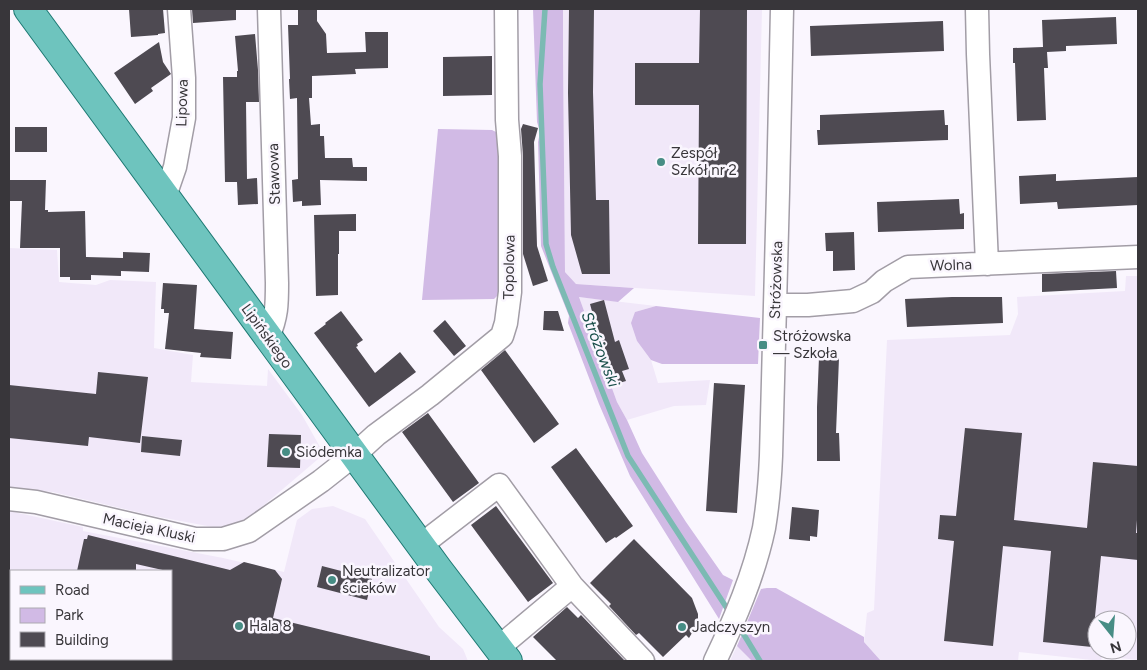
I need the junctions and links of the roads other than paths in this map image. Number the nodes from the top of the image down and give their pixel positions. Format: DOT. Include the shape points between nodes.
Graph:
graph roads {
  1 [pos="28,9"];
  2 [pos="179,9"];
  3 [pos="269,9"];
  4 [pos="506,9"];
  5 [pos="782,9"];
  6 [pos="977,9"];
  7 [pos="165,196"];
  8 [pos="1138,257"];
  9 [pos="987,264"];
  10 [pos="775,305"];
  11 [pos="268,337"];
  12 [pos="354,455"];
  13 [pos="9,499"];
  14 [pos="421,545"];
  15 [pos="572,586"];
  16 [pos="503,655"];
  17 [pos="643,661"];
  18 [pos="715,661"];
  1 -- 7 [label="main road, Lipińskiego"];
  2 -- 7 [label="street, Lipowa" via="184,118 175,167"];
  3 -- 11 [label="street, Stawowa" via="277,309"];
  4 -- 12 [label="street, Topolowa" via="510,283 502,336"];
  5 -- 10 [label="street, Stróżowska"];
  6 -- 9 [label="street"];
  7 -- 11 [label="main road, Lipińskiego"];
  8 -- 9 [label="street, Wolna"];
  9 -- 10 [label="street, Wolna" via="908,267 853,301"];
  10 -- 18 [label="street, Stróżowska" via="769,494 756,560"];
  11 -- 12 [label="main road, Lipińskiego"];
  12 -- 13 [label="street, Macieja Kluski" via="249,531 223,539 187,538 36,502"];
  12 -- 14 [label="main road, Lipińskiego"];
  14 -- 15 [label="street" via="499,485"];
  14 -- 16 [label="main road, Lipińskiego"];
  15 -- 16 [label="street"];
  15 -- 17 [label="street"];
}
